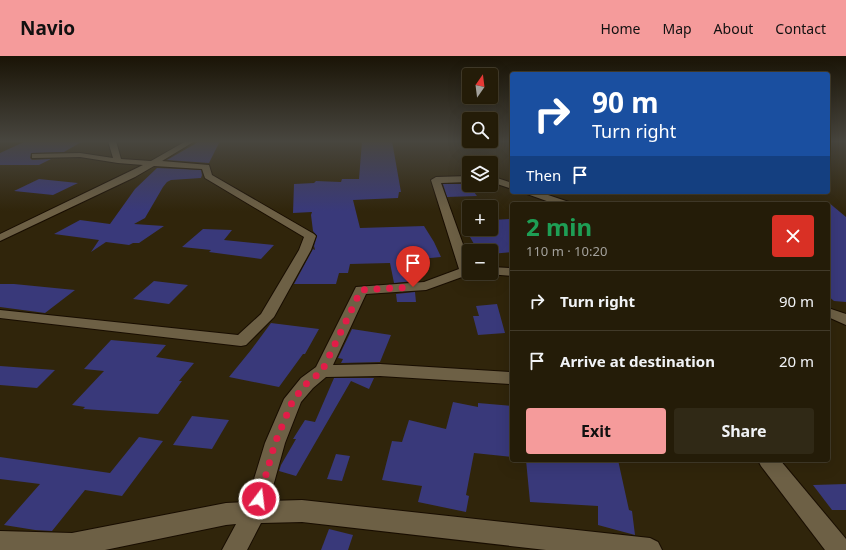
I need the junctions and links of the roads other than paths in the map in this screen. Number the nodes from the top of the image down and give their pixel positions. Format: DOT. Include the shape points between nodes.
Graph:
graph roads {
  1 [pos="150,164"];
  2 [pos="166,164"];
  3 [pos="462,179"];
  4 [pos="498,181"];
  5 [pos="510,185"];
  6 [pos="536,194"];
  7 [pos="559,202"];
  8 [pos="0,238"];
  9 [pos="462,253"];
  10 [pos="498,271"];
  11 [pos="462,272"];
  12 [pos="510,272"];
  13 [pos="830,313"];
  14 [pos="0,314"];
  15 [pos="846,320"];
  16 [pos="322,371"];
  17 [pos="510,378"];
  18 [pos="770,462"];
  19 [pos="256,513"];
  20 [pos="2,545"];
  21 [pos="234,550"];
  22 [pos="650,550"];
  23 [pos="840,550"];
  1 -- 8 [label="street"];
  2 -- 14 [label="street" via="206,167 208,176 310,236 305,250 267,316 241,340"];
  3 -- 9 [label="street" via="436,180"];
  4 -- 5 [label="street"];
  6 -- 7 [label="street"];
  10 -- 12 [label="street"];
  11 -- 16 [label="street" via="426,286 361,290"];
  13 -- 15 [label="street"];
  16 -- 17 [label="street" via="380,370"];
  16 -- 19 [label="street" via="307,383 293,400 275,443"];
  18 -- 23 [label="street"];
  19 -- 20 [label="street" via="226,514 72,545"];
  19 -- 21 [label="street"];
  19 -- 22 [label="street" via="302,511"];
}
